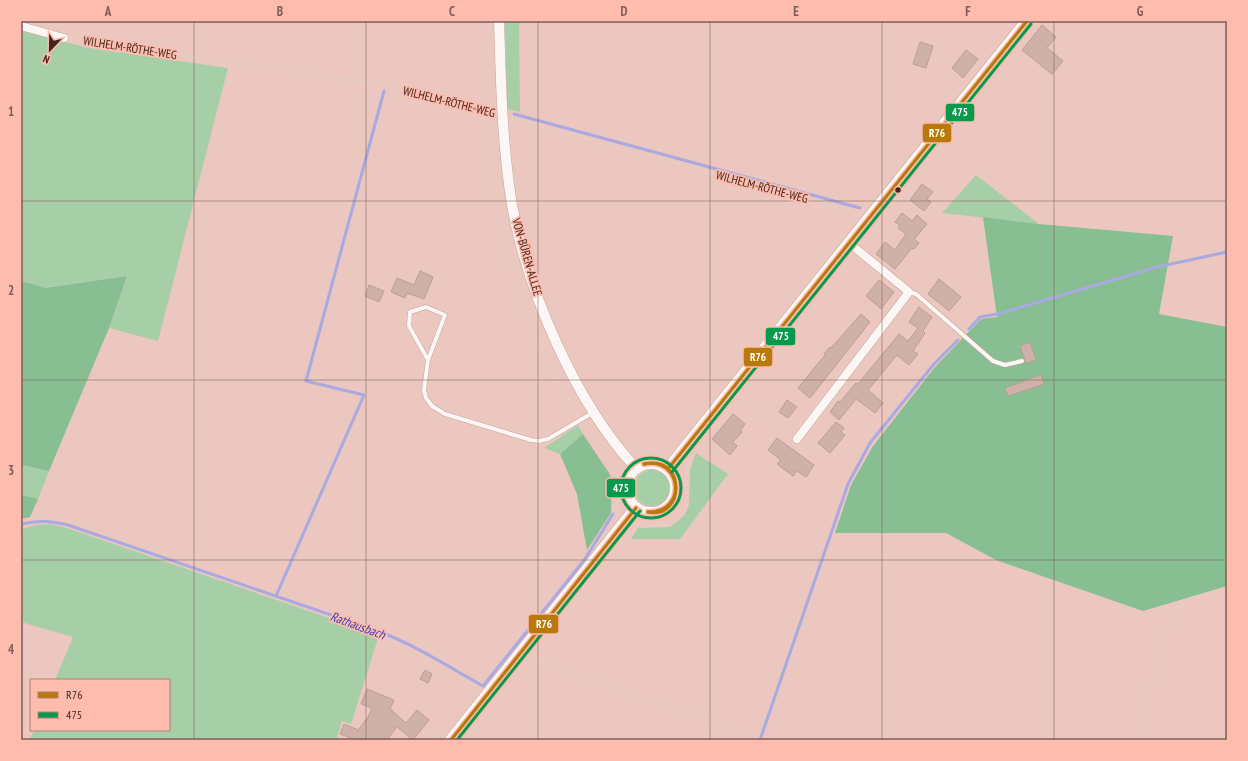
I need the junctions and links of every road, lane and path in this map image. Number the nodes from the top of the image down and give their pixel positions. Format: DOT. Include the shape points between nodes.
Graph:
graph roads {
  1 [pos="499,21"];
  2 [pos="1026,21"];
  3 [pos="21,26"];
  4 [pos="64,38"];
  5 [pos="502,115"];
  6 [pos="868,219"];
  7 [pos="849,243"];
  8 [pos="909,292"];
  9 [pos="428,360"];
  10 [pos="1022,361"];
  11 [pos="731,390"];
  12 [pos="594,412"];
  13 [pos="797,439"];
  14 [pos="677,458"];
  15 [pos="628,459"];
  16 [pos="636,468"];
  17 [pos="668,469"];
  18 [pos="636,508"];
  19 [pos="619,512"];
  20 [pos="637,526"];
  21 [pos="1184,602"];
  22 [pos="520,654"];
  23 [pos="758,736"];
  24 [pos="451,740"];
  25 [pos="1143,740"];
  1 -- 5 [label="street, VON-BÜREN-ALLEE"];
  2 -- 6 [label="main road"];
  3 -- 4 [label="street"];
  4 -- 5 [label="path, WILHELM-RÖTHE-WEG" via="384,85 487,114"];
  5 -- 6 [label="path, WILHELM-RÖTHE-WEG" via="860,214"];
  5 -- 12 [label="street, VON-BÜREN-ALLEE" via="512,205 522,248 558,345"];
  6 -- 7 [label="main road"];
  7 -- 8 [label="street"];
  7 -- 11 [label="main road"];
  8 -- 10 [label="lane" via="916,294 993,361 1005,365"];
  8 -- 13 [label="street"];
  9 -- 9 [label="lane" via="409,326 410,312 426,306 445,315"];
  9 -- 12 [label="lane" via="424,390 426,398 432,406 445,414 539,441 548,439"];
  11 -- 13 [label="path"];
  11 -- 14 [label="main road"];
  12 -- 15 [label="street, VON-BÜREN-ALLEE"];
  14 -- 15 [label="path" via="669,452 650,450 635,452"];
  14 -- 17 [label="main road"];
  14 -- 20 [label="path" via="688,466 687,506 683,514 668,525"];
  15 -- 16 [label="street, VON-BÜREN-ALLEE"];
  15 -- 19 [label="path" via="616,472"];
  16 -- 17 [label="main road" via="652,463 661,464"];
  16 -- 18 [label="main road" via="627,480 626,488 627,496"];
  17 -- 18 [label="main road" via="675,480 676,492 668,507 652,513"];
  18 -- 22 [label="main road"];
  21 -- 25 [label="path" via="1173,616 1164,637 1149,693"];
  22 -- 23 [label="path" via="529,660"];
  22 -- 24 [label="main road"];
}
